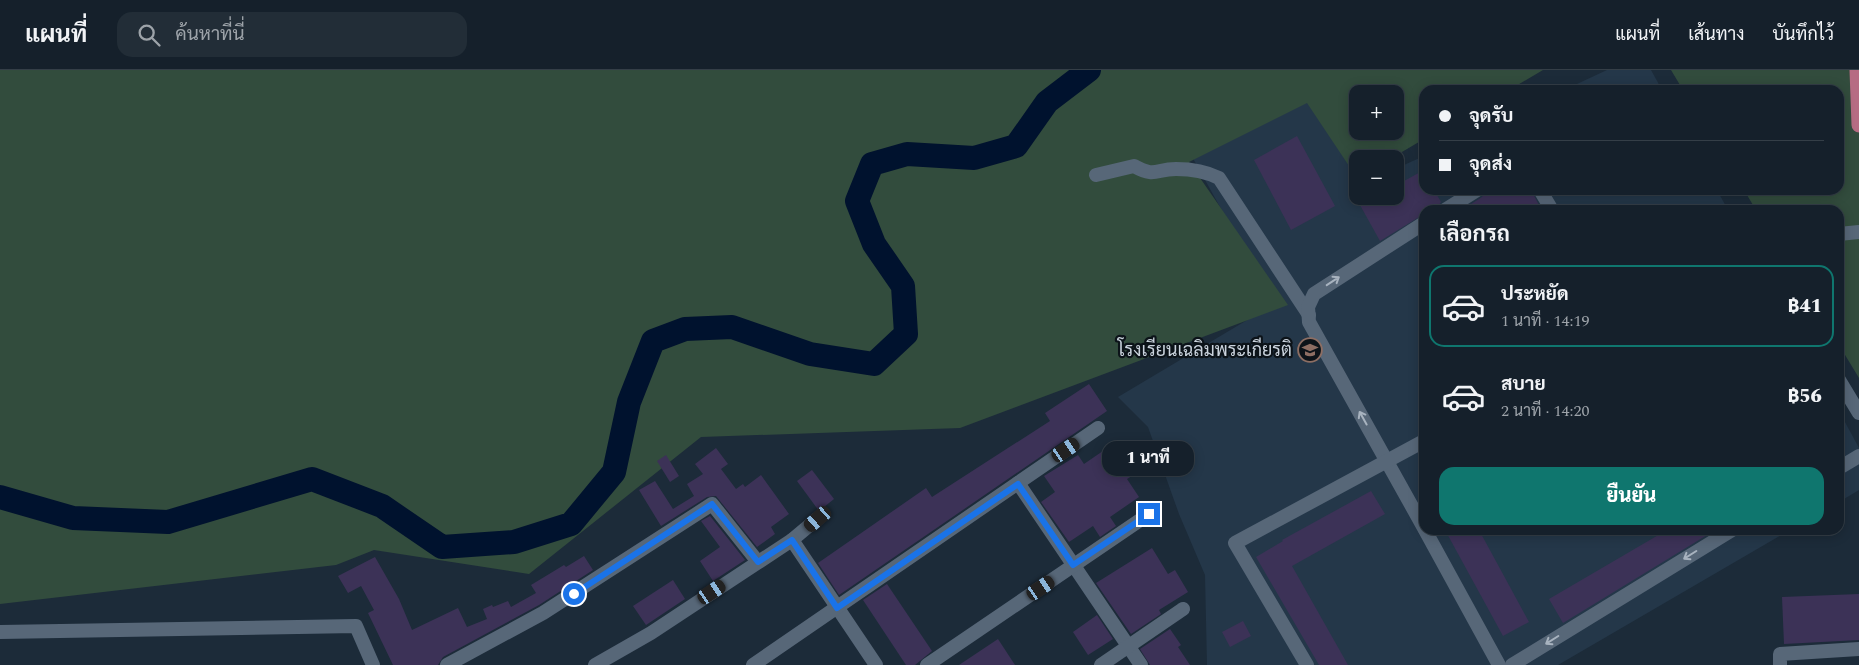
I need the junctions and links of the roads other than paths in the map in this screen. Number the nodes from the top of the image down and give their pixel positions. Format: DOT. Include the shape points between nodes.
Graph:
graph roads {
  1 [pos="1857,70"];
  2 [pos="1859,125"];
  3 [pos="1096,175"];
  4 [pos="1469,195"];
  5 [pos="1454,205"];
  6 [pos="1419,227"];
  7 [pos="1859,232"];
  8 [pos="1844,234"];
  9 [pos="1309,315"];
  10 [pos="1844,388"];
  11 [pos="1859,413"];
  12 [pos="1098,428"];
  13 [pos="1419,444"];
  14 [pos="1859,456"];
  15 [pos="1387,460"];
  16 [pos="1844,465"];
  17 [pos="1018,484"];
  18 [pos="1149,514"];
  19 [pos="818,519"];
  20 [pos="1419,520"];
  21 [pos="1427,535"];
  22 [pos="1724,535"];
  23 [pos="792,540"];
  24 [pos="758,562"];
  25 [pos="1073,565"];
  26 [pos="837,608"];
  27 [pos="1183,609"];
  28 [pos="0,632"];
  29 [pos="1128,646"];
  30 [pos="1859,649"];
  31 [pos="373,665"];
  32 [pos="446,665"];
  33 [pos="595,665"];
  34 [pos="753,665"];
  35 [pos="876,665"];
  36 [pos="927,665"];
  37 [pos="1101,665"];
  38 [pos="1141,665"];
  39 [pos="1307,665"];
  40 [pos="1499,665"];
  41 [pos="1512,665"];
  42 [pos="1780,665"];
  1 -- 2 [label="main road"];
  3 -- 9 [label="street" via="1134,166 1147,173 1175,169 1207,172 1219,178"];
  4 -- 5 [label="street"];
  9 -- 6 [label="street, one-way" via="1308,307 1314,294"];
  7 -- 8 [label="street"];
  15 -- 9 [label="street, one-way" via="1309,322"];
  10 -- 11 [label="street"];
  12 -- 17 [label="street"];
  13 -- 15 [label="street"];
  14 -- 16 [label="street"];
  15 -- 20 [label="street"];
  15 -- 39 [label="street" via="1235,543"];
  17 -- 25 [label="street"];
  17 -- 26 [label="street"];
  18 -- 25 [label="street"];
  19 -- 23 [label="street"];
  21 -- 40 [label="street"];
  22 -- 41 [label="street, one-way"];
  23 -- 24 [label="street"];
  23 -- 26 [label="street"];
  24 -- 32 [label="street" via="712,504 543,613"];
  24 -- 33 [label="street" via="651,633"];
  25 -- 29 [label="street"];
  25 -- 36 [label="street"];
  26 -- 34 [label="street"];
  26 -- 35 [label="street"];
  27 -- 29 [label="street"];
  28 -- 31 [label="street" via="356,626"];
  29 -- 37 [label="street"];
  29 -- 38 [label="street"];
  30 -- 42 [label="street" via="1780,654"];
}
